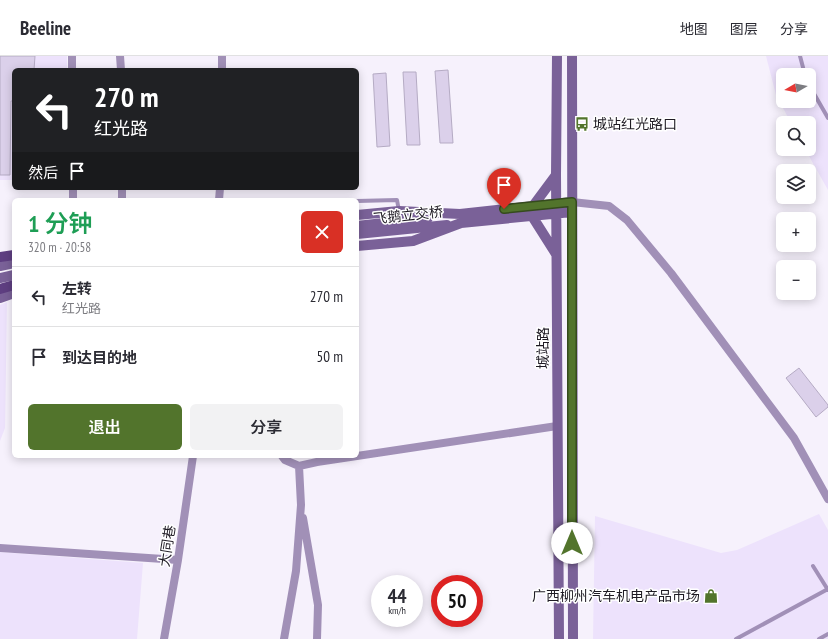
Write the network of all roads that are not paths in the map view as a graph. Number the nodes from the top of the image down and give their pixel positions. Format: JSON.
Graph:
{"nodes":[{"id":1,"x":72,"y":56,"type":"edge"},
{"id":2,"x":120,"y":56,"type":"edge"},
{"id":3,"x":222,"y":56,"type":"edge"},
{"id":4,"x":557,"y":56,"type":"edge"},
{"id":5,"x":572,"y":56,"type":"edge"},
{"id":6,"x":800,"y":56,"type":"edge"},
{"id":7,"x":72,"y":68,"type":"edge"},
{"id":8,"x":121,"y":68,"type":"edge"},
{"id":9,"x":222,"y":68,"type":"edge"},
{"id":10,"x":803,"y":68,"type":"edge"},
{"id":11,"x":816,"y":97,"type":"edge"},
{"id":12,"x":828,"y":118,"type":"edge"},
{"id":13,"x":556,"y":175,"type":"junction"},
{"id":14,"x":359,"y":201,"type":"edge"},
{"id":15,"x":572,"y":202,"type":"junction"},
{"id":16,"x":556,"y":209,"type":"junction"},
{"id":17,"x":532,"y":211,"type":"junction"},
{"id":18,"x":399,"y":212,"type":"junction"},
{"id":19,"x":572,"y":212,"type":"junction"},
{"id":20,"x":359,"y":216,"type":"edge"},
{"id":21,"x":461,"y":219,"type":"junction"},
{"id":22,"x":359,"y":226,"type":"edge"},
{"id":23,"x":359,"y":234,"type":"edge"},
{"id":24,"x":359,"y":246,"type":"edge"},
{"id":25,"x":12,"y":254,"type":"edge"},
{"id":26,"x":556,"y":254,"type":"junction"},
{"id":27,"x":0,"y":256,"type":"edge"},
{"id":28,"x":12,"y":263,"type":"edge"},
{"id":29,"x":0,"y":266,"type":"edge"},
{"id":30,"x":12,"y":275,"type":"edge"},
{"id":31,"x":0,"y":278,"type":"edge"},
{"id":32,"x":8,"y":288,"type":"edge"},
{"id":33,"x":0,"y":298,"type":"edge"},
{"id":34,"x":558,"y":426,"type":"junction"},
{"id":35,"x":359,"y":456,"type":"edge"},
{"id":36,"x":193,"y":458,"type":"edge"},
{"id":37,"x":284,"y":458,"type":"edge"},
{"id":38,"x":344,"y":458,"type":"edge"},
{"id":39,"x":299,"y":466,"type":"junction"},
{"id":40,"x":828,"y":499,"type":"edge"},
{"id":41,"x":301,"y":505,"type":"junction"},
{"id":42,"x":0,"y":548,"type":"edge"},
{"id":43,"x":178,"y":560,"type":"junction"},
{"id":44,"x":813,"y":566,"type":"dead end"},
{"id":45,"x":828,"y":590,"type":"edge"},
{"id":46,"x":828,"y":634,"type":"edge"},
{"id":47,"x":164,"y":639,"type":"edge"},
{"id":48,"x":284,"y":639,"type":"edge"},
{"id":49,"x":317,"y":639,"type":"edge"},
{"id":50,"x":559,"y":639,"type":"edge"},
{"id":51,"x":575,"y":639,"type":"edge"},
{"id":52,"x":736,"y":639,"type":"edge"},
{"id":53,"x":819,"y":639,"type":"edge"}],
"edges":[{"from":1,"to":7,"type":"street"},
{"from":2,"to":8,"type":"street"},
{"from":3,"to":9,"type":"street"},
{"from":4,"to":13,"type":"main road","name":"城站路"},
{"from":5,"to":15,"type":"main road","name":"城站路"},
{"from":6,"to":10,"type":"lane"},
{"from":11,"to":12,"type":"lane"},
{"from":13,"to":16,"type":"main road","name":"城站路"},
{"from":13,"to":17,"type":"main road"},
{"from":14,"to":18,"type":"lane"},
{"from":15,"to":16,"type":"main road"},
{"from":15,"to":19,"type":"main road","name":"城站路"},
{"from":15,"to":40,"type":"street"},
{"from":16,"to":17,"type":"main road"},
{"from":16,"to":19,"type":"main road"},
{"from":16,"to":26,"type":"main road","name":"城站路"},
{"from":17,"to":21,"type":"main road"},
{"from":17,"to":26,"type":"main road"},
{"from":18,"to":20,"type":"main road"},
{"from":18,"to":21,"type":"main road"},
{"from":19,"to":51,"type":"main road","name":"城站路"},
{"from":21,"to":22,"type":"main road","name":"飞鹅立交桥"},
{"from":21,"to":23,"type":"main road","name":"飞鹅立交桥"},
{"from":21,"to":24,"type":"main road"},
{"from":25,"to":27,"type":"main road"},
{"from":26,"to":34,"type":"main road","name":"城站路"},
{"from":28,"to":29,"type":"main road"},
{"from":30,"to":31,"type":"main road"},
{"from":32,"to":33,"type":"main road"},
{"from":34,"to":35,"type":"street"},
{"from":34,"to":50,"type":"main road","name":"城站路"},
{"from":36,"to":43,"type":"street","name":"大同巷"},
{"from":37,"to":39,"type":"street"},
{"from":38,"to":39,"type":"street"},
{"from":39,"to":41,"type":"street"},
{"from":41,"to":48,"type":"street"},
{"from":41,"to":49,"type":"street"},
{"from":42,"to":43,"type":"street"},
{"from":43,"to":47,"type":"street","name":"大同巷"},
{"from":44,"to":45,"type":"lane"},
{"from":45,"to":52,"type":"lane"},
{"from":46,"to":53,"type":"lane"}]}
